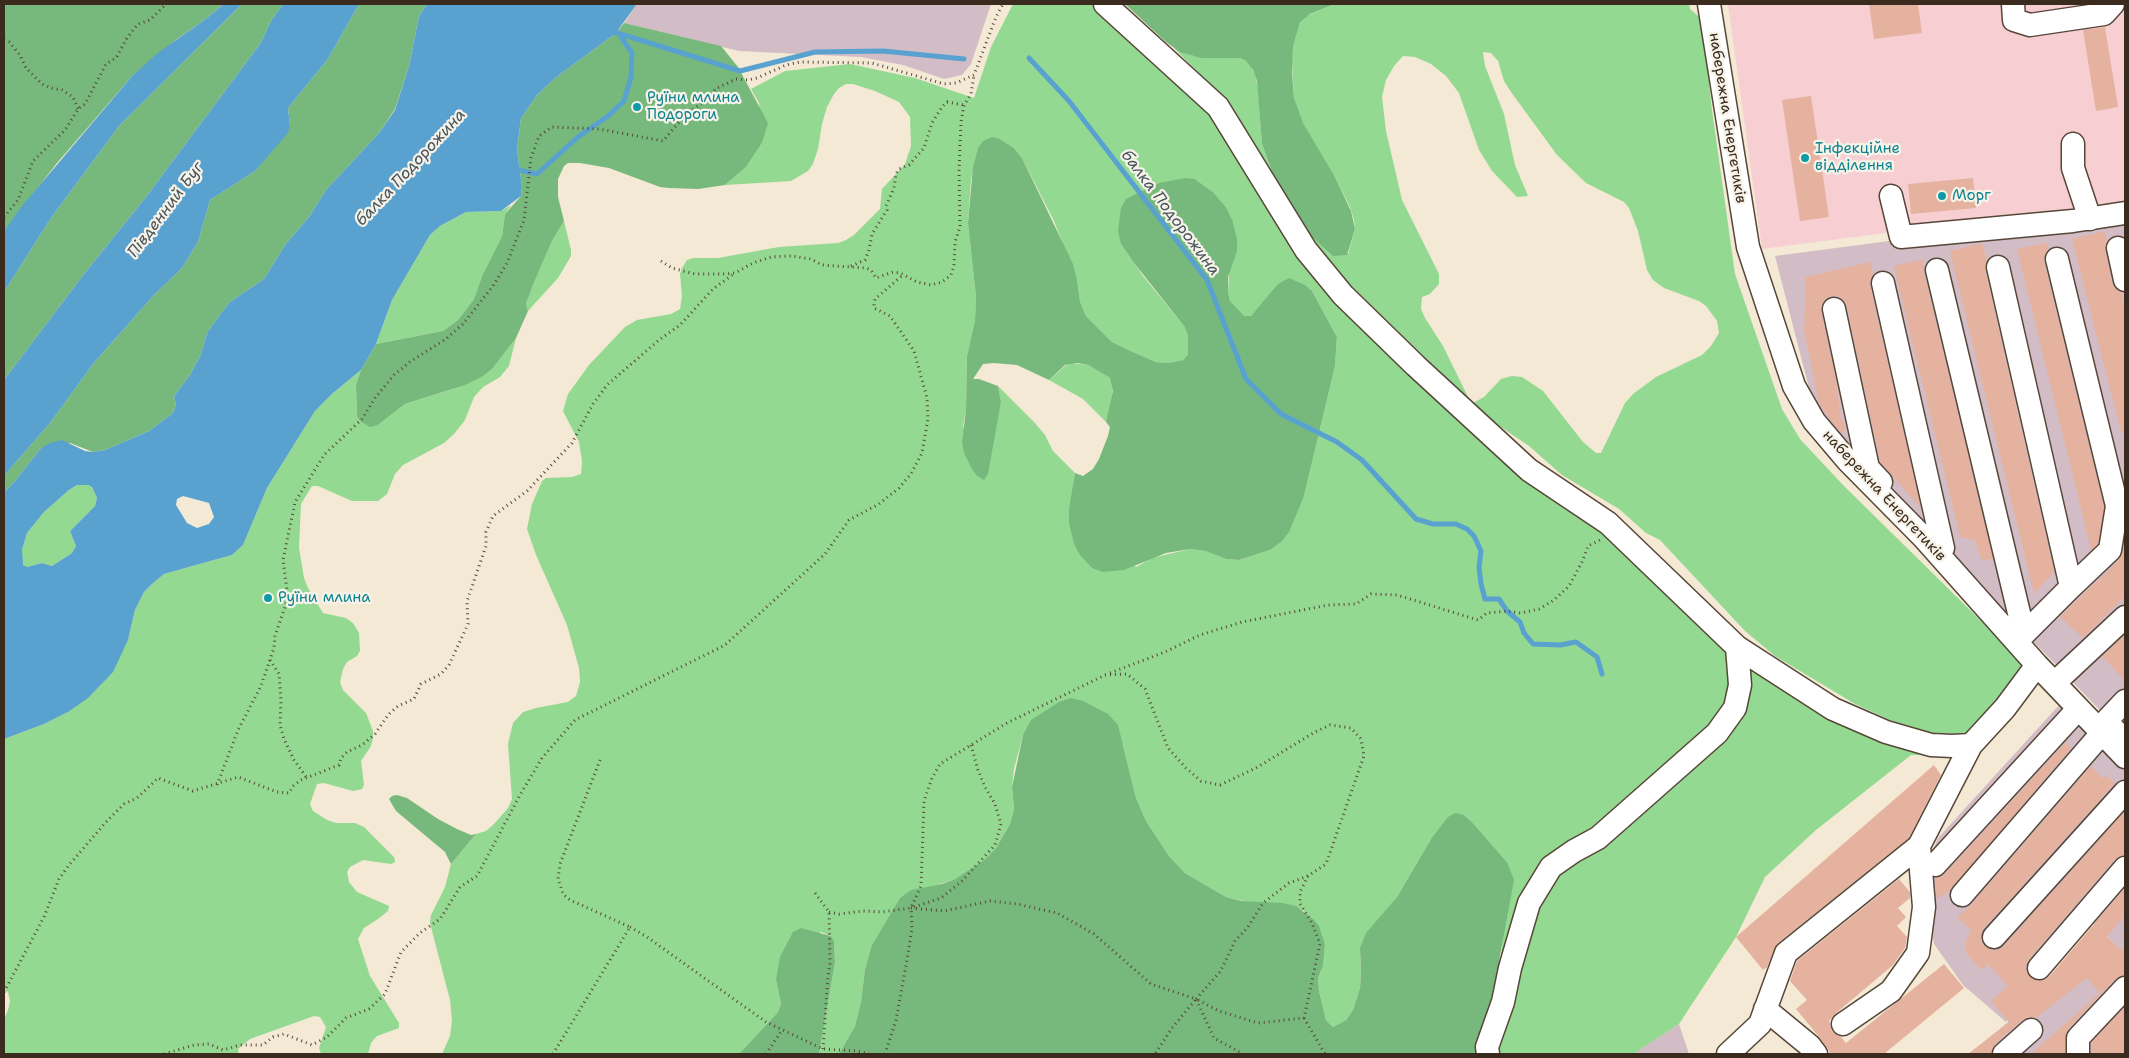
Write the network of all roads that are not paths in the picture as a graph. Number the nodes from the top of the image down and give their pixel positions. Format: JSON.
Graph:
{"nodes":[{"id":1,"x":1105,"y":4,"type":"edge"},
{"id":2,"x":1709,"y":4,"type":"edge"},
{"id":3,"x":2013,"y":4,"type":"edge"},
{"id":4,"x":2113,"y":4,"type":"edge"},
{"id":5,"x":2073,"y":144,"type":"dead end"},
{"id":6,"x":1891,"y":196,"type":"dead end"},
{"id":7,"x":2125,"y":212,"type":"edge"},
{"id":8,"x":2090,"y":219,"type":"junction"},
{"id":9,"x":2118,"y":248,"type":"dead end"},
{"id":10,"x":2058,"y":259,"type":"dead end"},
{"id":11,"x":1998,"y":267,"type":"dead end"},
{"id":12,"x":1937,"y":270,"type":"dead end"},
{"id":13,"x":2125,"y":280,"type":"edge"},
{"id":14,"x":1884,"y":283,"type":"dead end"},
{"id":15,"x":1834,"y":309,"type":"dead end"},
{"id":16,"x":1943,"y":548,"type":"junction"},
{"id":17,"x":2071,"y":587,"type":"junction"},
{"id":18,"x":2125,"y":617,"type":"edge"},
{"id":19,"x":2024,"y":634,"type":"junction"},
{"id":20,"x":1737,"y":647,"type":"junction"},
{"id":21,"x":2037,"y":665,"type":"junction"},
{"id":22,"x":2063,"y":675,"type":"junction"},
{"id":23,"x":2125,"y":701,"type":"edge"},
{"id":24,"x":2078,"y":708,"type":"junction"},
{"id":25,"x":2104,"y":727,"type":"junction"},
{"id":26,"x":2125,"y":741,"type":"edge"},
{"id":27,"x":1971,"y":745,"type":"junction"},
{"id":28,"x":2125,"y":757,"type":"edge"},
{"id":29,"x":2125,"y":792,"type":"edge"},
{"id":30,"x":1919,"y":846,"type":"junction"},
{"id":31,"x":1935,"y":865,"type":"dead end"},
{"id":32,"x":2125,"y":868,"type":"edge"},
{"id":33,"x":1962,"y":895,"type":"dead end"},
{"id":34,"x":1994,"y":938,"type":"dead end"},
{"id":35,"x":2039,"y":968,"type":"dead end"},
{"id":36,"x":2125,"y":988,"type":"edge"},
{"id":37,"x":1765,"y":1009,"type":"junction"},
{"id":38,"x":1843,"y":1024,"type":"dead end"},
{"id":39,"x":2031,"y":1030,"type":"dead end"},
{"id":40,"x":1735,"y":1052,"type":"edge"},
{"id":41,"x":1488,"y":1054,"type":"edge"},
{"id":42,"x":1816,"y":1054,"type":"edge"},
{"id":43,"x":2004,"y":1054,"type":"edge"},
{"id":44,"x":2078,"y":1054,"type":"edge"}],
"edges":[{"from":1,"to":20,"type":"street"},
{"from":2,"to":21,"type":"street","name":"набережна Енергетиків"},
{"from":3,"to":4,"type":"street"},
{"from":5,"to":8,"type":"street"},
{"from":6,"to":8,"type":"street"},
{"from":7,"to":8,"type":"street"},
{"from":9,"to":13,"type":"street"},
{"from":10,"to":17,"type":"street"},
{"from":11,"to":17,"type":"street"},
{"from":12,"to":19,"type":"street"},
{"from":14,"to":16,"type":"street"},
{"from":15,"to":16,"type":"street"},
{"from":16,"to":19,"type":"street"},
{"from":17,"to":19,"type":"street"},
{"from":18,"to":22,"type":"street"},
{"from":19,"to":22,"type":"street"},
{"from":20,"to":27,"type":"street"},
{"from":20,"to":41,"type":"street"},
{"from":21,"to":24,"type":"street","name":"набережна Енергетиків"},
{"from":21,"to":27,"type":"street"},
{"from":22,"to":25,"type":"street"},
{"from":23,"to":25,"type":"street"},
{"from":24,"to":25,"type":"street","name":"набережна Енергетиків"},
{"from":24,"to":31,"type":"street"},
{"from":25,"to":26,"type":"street"},
{"from":25,"to":28,"type":"street","name":"набережна Енергетиків"},
{"from":25,"to":33,"type":"street"},
{"from":27,"to":30,"type":"street"},
{"from":29,"to":34,"type":"street"},
{"from":30,"to":37,"type":"street"},
{"from":30,"to":38,"type":"street"},
{"from":32,"to":35,"type":"street"},
{"from":36,"to":44,"type":"street"},
{"from":37,"to":40,"type":"street"},
{"from":37,"to":42,"type":"street"},
{"from":39,"to":43,"type":"street"}]}
